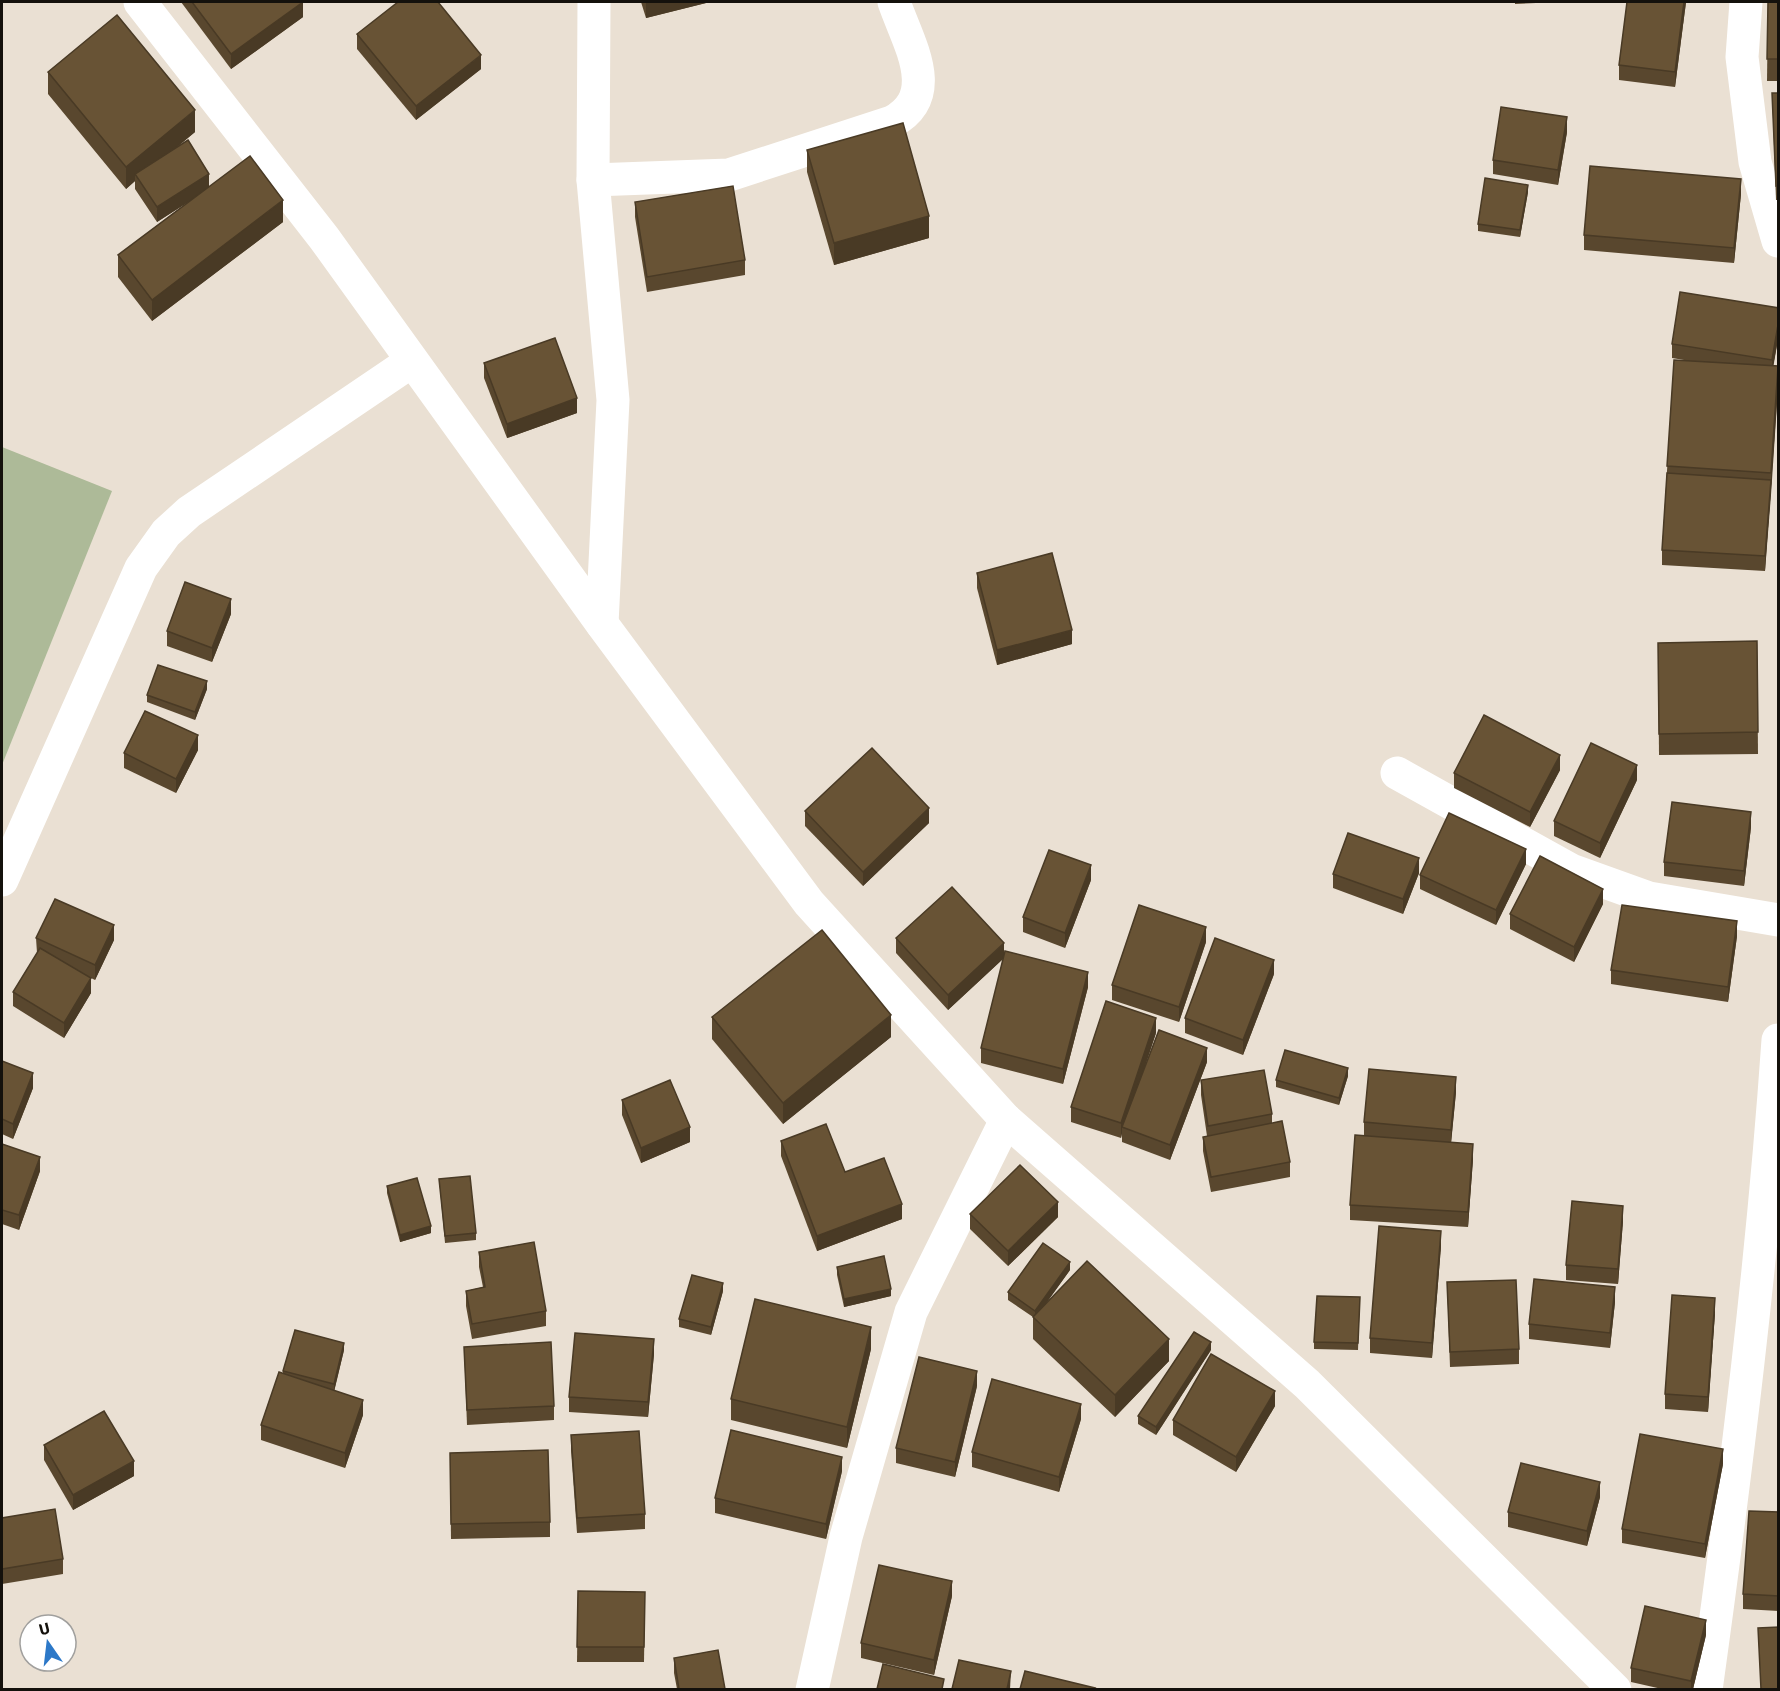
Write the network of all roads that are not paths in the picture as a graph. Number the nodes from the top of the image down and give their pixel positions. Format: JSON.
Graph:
{"nodes":[{"id":1,"x":140,"y":2,"type":"edge"},
{"id":2,"x":594,"y":2,"type":"edge"},
{"id":3,"x":894,"y":2,"type":"edge"},
{"id":4,"x":1746,"y":2,"type":"edge"},
{"id":5,"x":593,"y":180,"type":"junction"},
{"id":6,"x":1779,"y":241,"type":"edge"},
{"id":7,"x":412,"y":361,"type":"junction"},
{"id":8,"x":602,"y":624,"type":"junction"},
{"id":9,"x":1397,"y":773,"type":"dead end"},
{"id":10,"x":2,"y":880,"type":"edge"},
{"id":11,"x":1779,"y":920,"type":"edge"},
{"id":12,"x":1779,"y":1040,"type":"edge"},
{"id":13,"x":1005,"y":1120,"type":"junction"},
{"id":14,"x":812,"y":1689,"type":"edge"},
{"id":15,"x":1615,"y":1689,"type":"edge"},
{"id":16,"x":1706,"y":1689,"type":"edge"}],
"edges":[{"from":1,"to":7,"type":"street"},
{"from":2,"to":5,"type":"street"},
{"from":3,"to":5,"type":"street"},
{"from":4,"to":6,"type":"street"},
{"from":5,"to":8,"type":"street"},
{"from":7,"to":8,"type":"street"},
{"from":7,"to":10,"type":"street"},
{"from":8,"to":13,"type":"street"},
{"from":9,"to":11,"type":"street"},
{"from":12,"to":16,"type":"street"},
{"from":13,"to":14,"type":"street"},
{"from":13,"to":15,"type":"street"}]}
